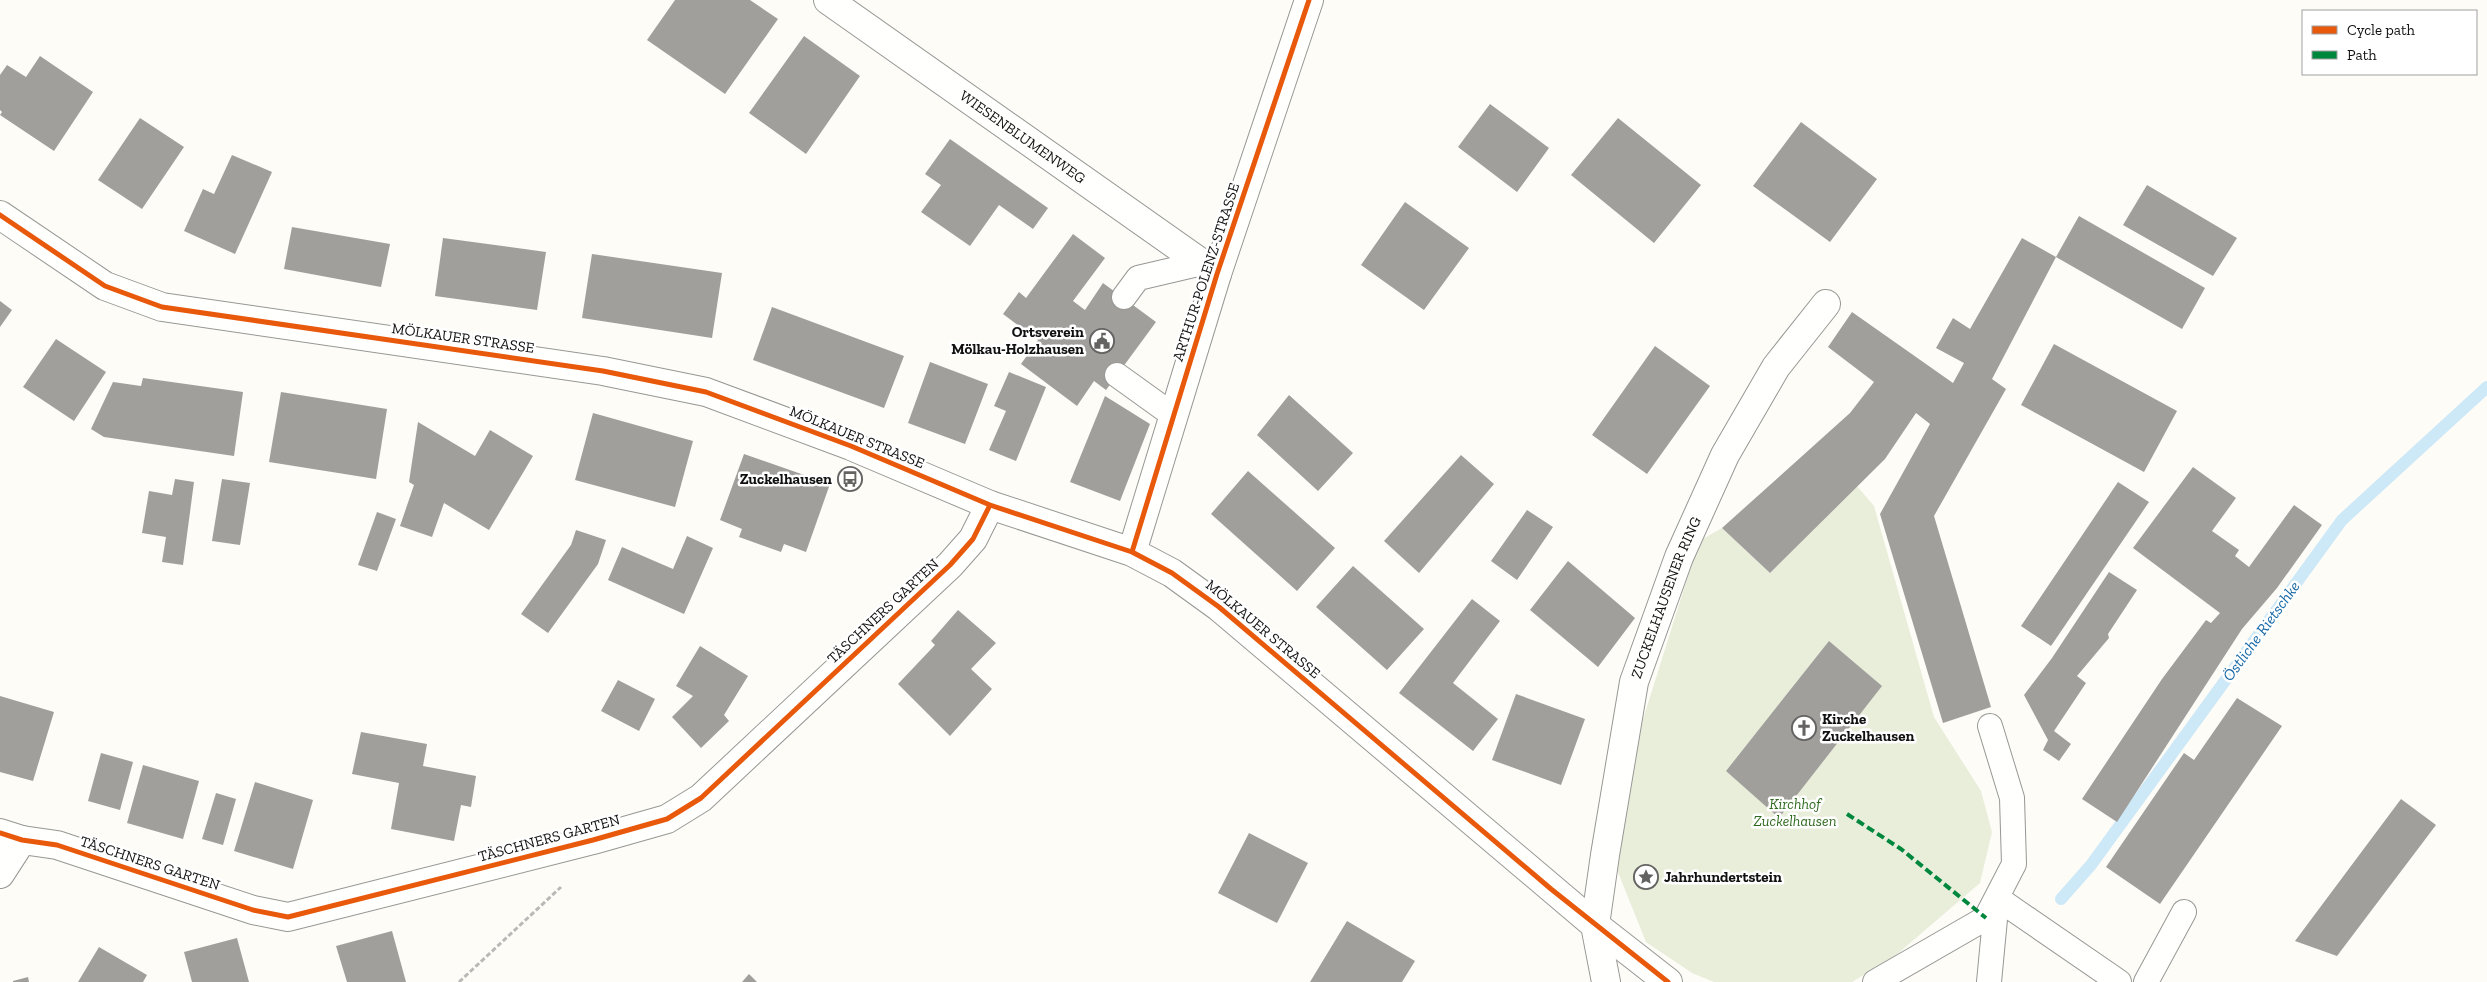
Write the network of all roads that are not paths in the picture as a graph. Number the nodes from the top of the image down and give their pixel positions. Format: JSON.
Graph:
{"nodes":[{"id":1,"x":828,"y":0,"type":"edge"},
{"id":2,"x":1309,"y":0,"type":"edge"},
{"id":3,"x":0,"y":215,"type":"edge"},
{"id":4,"x":1209,"y":268,"type":"junction"},
{"id":5,"x":1124,"y":297,"type":"dead end"},
{"id":6,"x":1826,"y":304,"type":"dead end"},
{"id":7,"x":1117,"y":376,"type":"dead end"},
{"id":8,"x":1174,"y":416,"type":"junction"},
{"id":9,"x":990,"y":505,"type":"junction"},
{"id":10,"x":1132,"y":552,"type":"junction"},
{"id":11,"x":1990,"y":726,"type":"dead end"},
{"id":12,"x":11,"y":836,"type":"edge"},
{"id":13,"x":0,"y":874,"type":"edge"},
{"id":14,"x":1996,"y":898,"type":"junction"},
{"id":15,"x":2184,"y":912,"type":"dead end"},
{"id":16,"x":1595,"y":925,"type":"junction"},
{"id":17,"x":1606,"y":982,"type":"edge"},
{"id":18,"x":1668,"y":982,"type":"edge"},
{"id":19,"x":1875,"y":982,"type":"edge"},
{"id":20,"x":1988,"y":982,"type":"edge"},
{"id":21,"x":2119,"y":982,"type":"edge"},
{"id":22,"x":2146,"y":982,"type":"edge"}],
"edges":[{"from":1,"to":4,"type":"street","name":"WIESENBLUMENWEG"},
{"from":2,"to":4,"type":"street","name":"ARTHUR-POLENZ-STRASSE"},
{"from":3,"to":9,"type":"street","name":"MÖLKAUER STRASSE"},
{"from":4,"to":5,"type":"lane"},
{"from":4,"to":8,"type":"street","name":"ARTHUR-POLENZ-STRASSE"},
{"from":6,"to":16,"type":"street","name":"ZUCKELHAUSENER RING"},
{"from":7,"to":8,"type":"lane"},
{"from":8,"to":10,"type":"street","name":"ARTHUR-POLENZ-STRASSE"},
{"from":9,"to":10,"type":"street","name":"MÖLKAUER STRASSE"},
{"from":9,"to":12,"type":"street","name":"TÄSCHNERS GARTEN"},
{"from":10,"to":16,"type":"street","name":"MÖLKAUER STRASSE"},
{"from":11,"to":14,"type":"lane"},
{"from":12,"to":13,"type":"street","name":"TÄSCHNERS GARTEN"},
{"from":14,"to":19,"type":"lane"},
{"from":14,"to":20,"type":"lane"},
{"from":14,"to":21,"type":"lane"},
{"from":15,"to":22,"type":"lane"},
{"from":16,"to":17,"type":"street","name":"ZUCKELHAUSENER RING"},
{"from":16,"to":18,"type":"street"}]}
